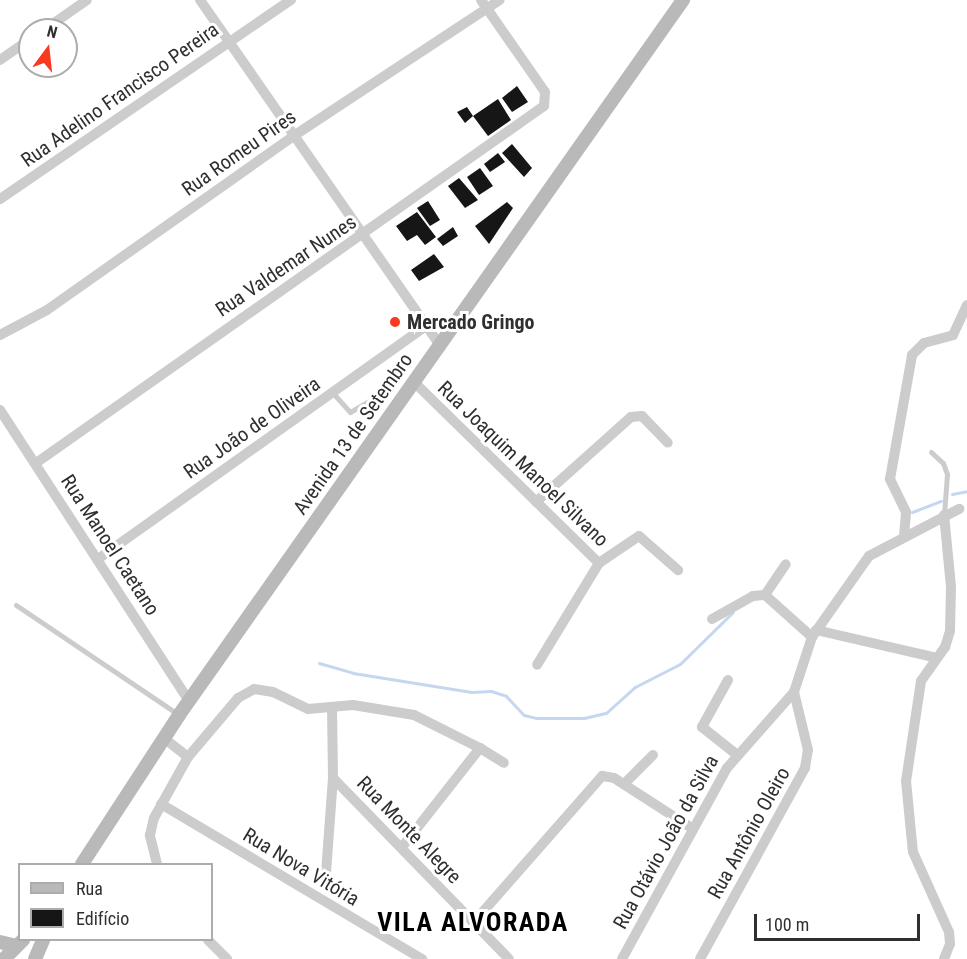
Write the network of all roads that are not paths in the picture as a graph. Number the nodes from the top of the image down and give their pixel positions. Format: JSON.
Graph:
{"nodes":[{"id":1,"x":87,"y":0,"type":"edge"},
{"id":2,"x":200,"y":0,"type":"edge"},
{"id":3,"x":291,"y":0,"type":"edge"},
{"id":4,"x":500,"y":0,"type":"edge"},
{"id":5,"x":683,"y":0,"type":"edge"},
{"id":6,"x":484,"y":5,"type":"edge"},
{"id":7,"x":61,"y":18,"type":"edge"},
{"id":8,"x":229,"y":41,"type":"junction"},
{"id":9,"x":18,"y":47,"type":"edge"},
{"id":10,"x":0,"y":60,"type":"edge"},
{"id":11,"x":294,"y":135,"type":"junction"},
{"id":12,"x":0,"y":199,"type":"edge"},
{"id":13,"x":364,"y":235,"type":"junction"},
{"id":14,"x":967,"y":305,"type":"edge"},
{"id":15,"x":426,"y":326,"type":"junction"},
{"id":16,"x":0,"y":336,"type":"edge"},
{"id":17,"x":439,"y":344,"type":"junction"},
{"id":18,"x":414,"y":382,"type":"junction"},
{"id":19,"x":332,"y":392,"type":"junction"},
{"id":20,"x":374,"y":398,"type":"dead end"},
{"id":21,"x":0,"y":410,"type":"edge"},
{"id":22,"x":668,"y":442,"type":"dead end"},
{"id":23,"x":932,"y":452,"type":"dead end"},
{"id":24,"x":36,"y":463,"type":"junction"},
{"id":25,"x":536,"y":502,"type":"junction"},
{"id":26,"x":959,"y":509,"type":"dead end"},
{"id":27,"x":944,"y":515,"type":"junction"},
{"id":28,"x":904,"y":536,"type":"junction"},
{"id":29,"x":98,"y":559,"type":"junction"},
{"id":30,"x":599,"y":563,"type":"junction"},
{"id":31,"x":786,"y":564,"type":"dead end"},
{"id":32,"x":678,"y":570,"type":"dead end"},
{"id":33,"x":765,"y":594,"type":"junction"},
{"id":34,"x":16,"y":605,"type":"dead end"},
{"id":35,"x":712,"y":618,"type":"dead end"},
{"id":36,"x":814,"y":633,"type":"junction"},
{"id":37,"x":937,"y":658,"type":"junction"},
{"id":38,"x":537,"y":665,"type":"dead end"},
{"id":39,"x":728,"y":680,"type":"dead end"},
{"id":40,"x":794,"y":692,"type":"junction"},
{"id":41,"x":189,"y":701,"type":"junction"},
{"id":42,"x":332,"y":708,"type":"junction"},
{"id":43,"x":179,"y":715,"type":"junction"},
{"id":44,"x":164,"y":738,"type":"junction"},
{"id":45,"x":480,"y":748,"type":"junction"},
{"id":46,"x":736,"y":754,"type":"junction"},
{"id":47,"x":653,"y":755,"type":"dead end"},
{"id":48,"x":188,"y":757,"type":"junction"},
{"id":49,"x":504,"y":763,"type":"dead end"},
{"id":50,"x":333,"y":778,"type":"junction"},
{"id":51,"x":624,"y":784,"type":"junction"},
{"id":52,"x":161,"y":804,"type":"junction"},
{"id":53,"x":693,"y":829,"type":"junction"},
{"id":54,"x":403,"y":846,"type":"junction"},
{"id":55,"x":83,"y":863,"type":"edge"},
{"id":56,"x":157,"y":863,"type":"edge"},
{"id":57,"x":326,"y":873,"type":"dead end"},
{"id":58,"x":473,"y":923,"type":"junction"},
{"id":59,"x":42,"y":941,"type":"edge"},
{"id":60,"x":210,"y":941,"type":"edge"},
{"id":61,"x":0,"y":942,"type":"edge"},
{"id":62,"x":20,"y":943,"type":"edge"},
{"id":63,"x":4,"y":959,"type":"edge"},
{"id":64,"x":35,"y":959,"type":"edge"},
{"id":65,"x":227,"y":959,"type":"edge"},
{"id":66,"x":423,"y":959,"type":"edge"},
{"id":67,"x":509,"y":959,"type":"edge"},
{"id":68,"x":622,"y":959,"type":"edge"},
{"id":69,"x":700,"y":959,"type":"edge"},
{"id":70,"x":944,"y":959,"type":"edge"}],
"edges":[{"from":1,"to":7,"type":"street"},
{"from":2,"to":8,"type":"street"},
{"from":3,"to":8,"type":"street","name":"Rua Adelino Francisco Pereira"},
{"from":4,"to":6,"type":"street","name":"Rua Romeu Pires"},
{"from":5,"to":17,"type":"main road","name":"Avenida 13 de Setembro"},
{"from":6,"to":11,"type":"street","name":"Rua Romeu Pires"},
{"from":6,"to":13,"type":"street","name":"Rua Valdemar Nunes"},
{"from":8,"to":11,"type":"street"},
{"from":8,"to":12,"type":"street","name":"Rua Adelino Francisco Pereira"},
{"from":9,"to":10,"type":"street"},
{"from":11,"to":13,"type":"street"},
{"from":11,"to":16,"type":"street","name":"Rua Romeu Pires"},
{"from":13,"to":15,"type":"street"},
{"from":13,"to":24,"type":"street","name":"Rua Valdemar Nunes"},
{"from":14,"to":28,"type":"street"},
{"from":15,"to":17,"type":"street"},
{"from":15,"to":19,"type":"street","name":"Rua João de Oliveira"},
{"from":17,"to":18,"type":"main road","name":"Avenida 13 de Setembro"},
{"from":18,"to":25,"type":"street","name":"Rua Joaquim Manoel Silvano"},
{"from":18,"to":41,"type":"main road","name":"Avenida 13 de Setembro"},
{"from":19,"to":20,"type":"lane"},
{"from":19,"to":29,"type":"street","name":"Rua João de Oliveira"},
{"from":21,"to":24,"type":"street","name":"Rua Manoel Caetano"},
{"from":22,"to":25,"type":"street"},
{"from":23,"to":27,"type":"lane"},
{"from":24,"to":29,"type":"street","name":"Rua Manoel Caetano"},
{"from":25,"to":30,"type":"street","name":"Rua Joaquim Manoel Silvano"},
{"from":26,"to":27,"type":"street"},
{"from":27,"to":28,"type":"street"},
{"from":27,"to":37,"type":"street"},
{"from":28,"to":36,"type":"street"},
{"from":29,"to":41,"type":"street","name":"Rua Manoel Caetano"},
{"from":30,"to":32,"type":"street"},
{"from":30,"to":38,"type":"street","name":"Rua Joaquim Manoel Silvano"},
{"from":31,"to":33,"type":"street"},
{"from":33,"to":35,"type":"street"},
{"from":33,"to":36,"type":"street"},
{"from":34,"to":43,"type":"lane"},
{"from":36,"to":37,"type":"street"},
{"from":36,"to":40,"type":"street"},
{"from":37,"to":70,"type":"street"},
{"from":39,"to":46,"type":"street"},
{"from":40,"to":46,"type":"street","name":"Rua Otávio João da Silva"},
{"from":40,"to":69,"type":"street","name":"Rua Antônio Oleiro"},
{"from":41,"to":43,"type":"main road","name":"Avenida 13 de Setembro"},
{"from":42,"to":45,"type":"street"},
{"from":42,"to":48,"type":"street"},
{"from":42,"to":50,"type":"street"},
{"from":43,"to":44,"type":"main road","name":"Avenida 13 de Setembro"},
{"from":44,"to":48,"type":"street"},
{"from":44,"to":55,"type":"main road","name":"Avenida 13 de Setembro"},
{"from":45,"to":49,"type":"street"},
{"from":45,"to":54,"type":"street"},
{"from":46,"to":53,"type":"street","name":"Rua Otávio João da Silva"},
{"from":47,"to":51,"type":"street"},
{"from":48,"to":52,"type":"street"},
{"from":50,"to":54,"type":"street","name":"Rua Monte Alegre"},
{"from":50,"to":57,"type":"street"},
{"from":51,"to":53,"type":"street"},
{"from":51,"to":58,"type":"street"},
{"from":52,"to":56,"type":"street"},
{"from":52,"to":66,"type":"street","name":"Rua Nova Vitória"},
{"from":53,"to":68,"type":"street","name":"Rua Otávio João da Silva"},
{"from":54,"to":58,"type":"street","name":"Rua Monte Alegre"},
{"from":58,"to":67,"type":"street","name":"Rua Monte Alegre"},
{"from":59,"to":64,"type":"main road"},
{"from":60,"to":65,"type":"street"},
{"from":61,"to":62,"type":"main road"},
{"from":62,"to":63,"type":"main road"}]}
